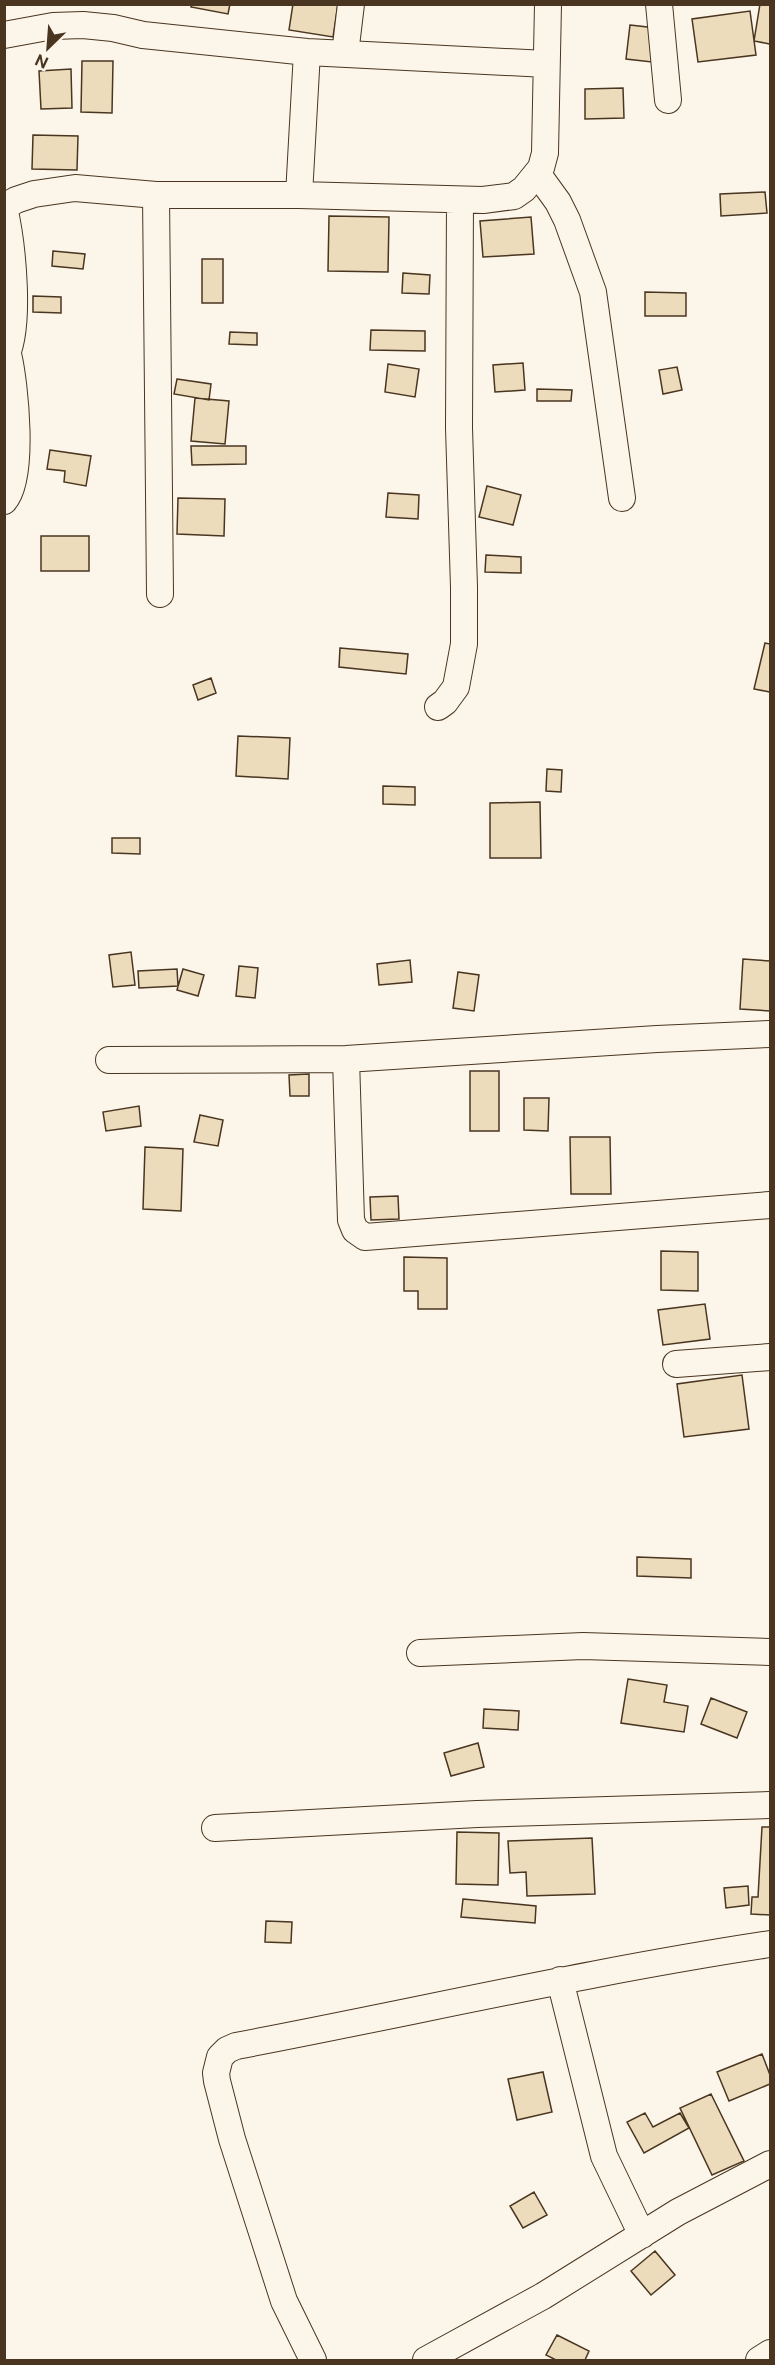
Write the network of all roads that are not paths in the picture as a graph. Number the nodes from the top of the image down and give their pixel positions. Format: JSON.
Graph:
{"nodes":[{"id":1,"x":351,"y":4,"type":"edge"},
{"id":2,"x":548,"y":4,"type":"edge"},
{"id":3,"x":659,"y":4,"type":"edge"},
{"id":4,"x":4,"y":35,"type":"edge"},
{"id":5,"x":307,"y":52,"type":"junction"},
{"id":6,"x":345,"y":54,"type":"junction"},
{"id":7,"x":546,"y":64,"type":"junction"},
{"id":8,"x":668,"y":100,"type":"dead end"},
{"id":9,"x":537,"y":173,"type":"junction"},
{"id":10,"x":156,"y":195,"type":"junction"},
{"id":11,"x":299,"y":195,"type":"junction"},
{"id":12,"x":460,"y":200,"type":"junction"},
{"id":13,"x":6,"y":357,"type":"edge"},
{"id":14,"x":622,"y":498,"type":"dead end"},
{"id":15,"x":4,"y":501,"type":"edge"},
{"id":16,"x":160,"y":594,"type":"dead end"},
{"id":17,"x":438,"y":707,"type":"dead end"},
{"id":18,"x":771,"y":1034,"type":"edge"},
{"id":19,"x":346,"y":1059,"type":"junction"},
{"id":20,"x":109,"y":1060,"type":"dead end"},
{"id":21,"x":771,"y":1205,"type":"edge"},
{"id":22,"x":771,"y":1357,"type":"edge"},
{"id":23,"x":676,"y":1364,"type":"dead end"},
{"id":24,"x":771,"y":1652,"type":"edge"},
{"id":25,"x":420,"y":1653,"type":"dead end"},
{"id":26,"x":771,"y":1804,"type":"edge"},
{"id":27,"x":214,"y":1828,"type":"dead end"},
{"id":28,"x":771,"y":1944,"type":"edge"},
{"id":29,"x":560,"y":1980,"type":"junction"},
{"id":30,"x":771,"y":2164,"type":"edge"},
{"id":31,"x":642,"y":2235,"type":"junction"},
{"id":32,"x":771,"y":2353,"type":"edge"},
{"id":33,"x":313,"y":2361,"type":"edge"},
{"id":34,"x":426,"y":2361,"type":"edge"},
{"id":35,"x":759,"y":2361,"type":"edge"}],
"edges":[{"from":1,"to":6,"type":"street"},
{"from":2,"to":7,"type":"street"},
{"from":3,"to":8,"type":"street"},
{"from":4,"to":5,"type":"street"},
{"from":5,"to":6,"type":"street"},
{"from":5,"to":11,"type":"street"},
{"from":6,"to":7,"type":"street"},
{"from":7,"to":9,"type":"street"},
{"from":9,"to":12,"type":"street"},
{"from":9,"to":14,"type":"street"},
{"from":10,"to":11,"type":"street"},
{"from":10,"to":13,"type":"street"},
{"from":10,"to":16,"type":"street"},
{"from":11,"to":12,"type":"street"},
{"from":12,"to":17,"type":"street"},
{"from":13,"to":15,"type":"street"},
{"from":18,"to":19,"type":"street"},
{"from":19,"to":20,"type":"street"},
{"from":19,"to":21,"type":"street"},
{"from":22,"to":23,"type":"street"},
{"from":24,"to":25,"type":"street"},
{"from":26,"to":27,"type":"street"},
{"from":28,"to":29,"type":"street"},
{"from":29,"to":31,"type":"street"},
{"from":29,"to":33,"type":"street"},
{"from":30,"to":31,"type":"street"},
{"from":31,"to":34,"type":"street"},
{"from":32,"to":35,"type":"street"}]}
